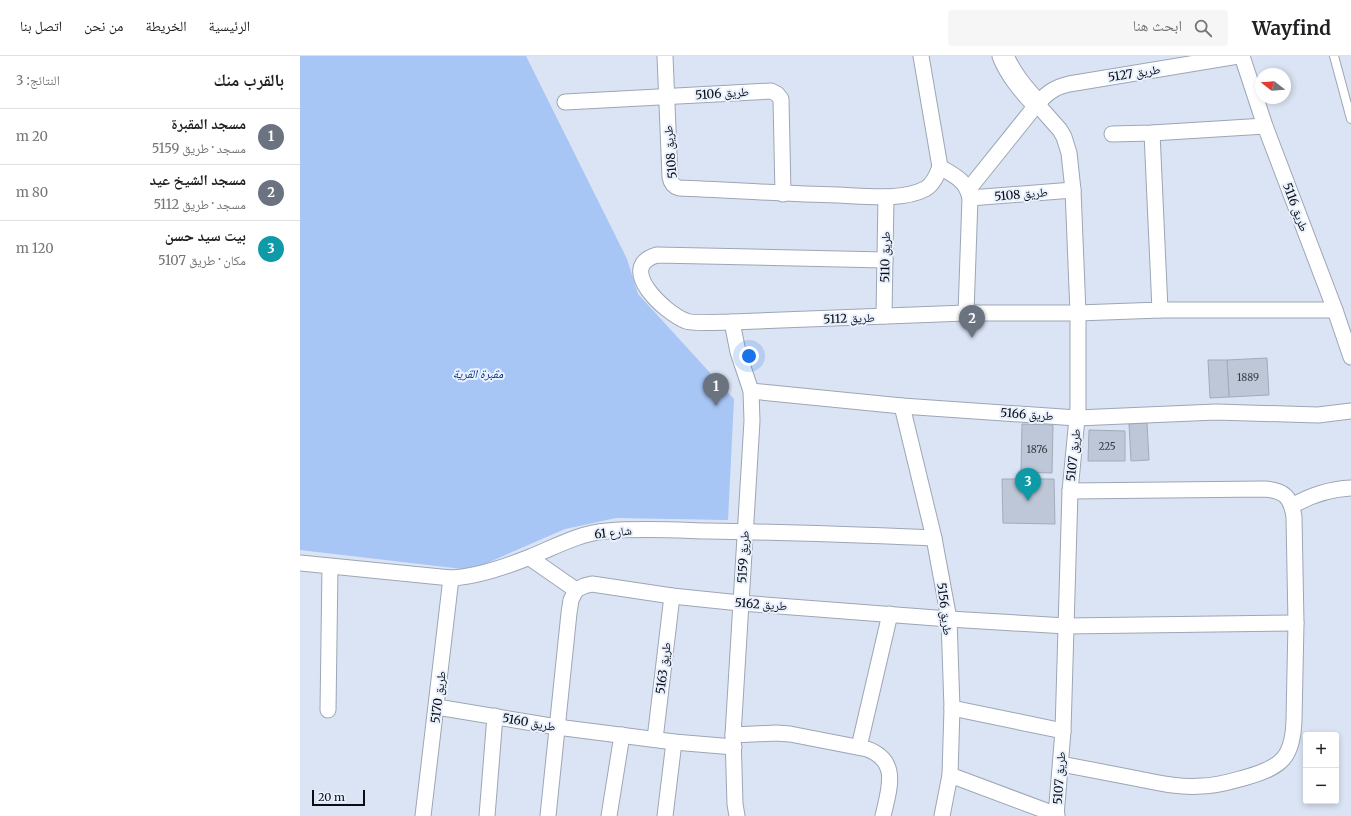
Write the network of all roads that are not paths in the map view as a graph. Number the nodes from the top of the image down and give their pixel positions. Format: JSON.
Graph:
{"nodes":[{"id":1,"x":665,"y":56,"type":"edge"},
{"id":2,"x":921,"y":56,"type":"edge"},
{"id":3,"x":1003,"y":56,"type":"edge"},
{"id":4,"x":1238,"y":56,"type":"edge"},
{"id":5,"x":1242,"y":56,"type":"edge"},
{"id":6,"x":1334,"y":56,"type":"edge"},
{"id":7,"x":666,"y":96,"type":"junction"},
{"id":8,"x":566,"y":102,"type":"dead end"},
{"id":9,"x":1037,"y":104,"type":"junction"},
{"id":10,"x":1351,"y":119,"type":"edge"},
{"id":11,"x":1265,"y":126,"type":"junction"},
{"id":12,"x":1152,"y":133,"type":"junction"},
{"id":13,"x":1112,"y":134,"type":"dead end"},
{"id":14,"x":940,"y":167,"type":"junction"},
{"id":15,"x":1073,"y":190,"type":"junction"},
{"id":16,"x":783,"y":194,"type":"junction"},
{"id":17,"x":969,"y":194,"type":"junction"},
{"id":18,"x":886,"y":197,"type":"junction"},
{"id":19,"x":886,"y":260,"type":"junction"},
{"id":20,"x":1160,"y":310,"type":"junction"},
{"id":21,"x":1335,"y":310,"type":"junction"},
{"id":22,"x":966,"y":313,"type":"junction"},
{"id":23,"x":1078,"y":313,"type":"junction"},
{"id":24,"x":884,"y":316,"type":"junction"},
{"id":25,"x":732,"y":322,"type":"junction"},
{"id":26,"x":1351,"y":357,"type":"edge"},
{"id":27,"x":751,"y":391,"type":"junction"},
{"id":28,"x":902,"y":406,"type":"junction"},
{"id":29,"x":1351,"y":412,"type":"edge"},
{"id":30,"x":1077,"y":418,"type":"junction"},
{"id":31,"x":1351,"y":488,"type":"edge"},
{"id":32,"x":1070,"y":491,"type":"junction"},
{"id":33,"x":1292,"y":506,"type":"junction"},
{"id":34,"x":744,"y":532,"type":"junction"},
{"id":35,"x":934,"y":538,"type":"junction"},
{"id":36,"x":530,"y":558,"type":"junction"},
{"id":37,"x":300,"y":564,"type":"edge"},
{"id":38,"x":330,"y":567,"type":"junction"},
{"id":39,"x":451,"y":578,"type":"junction"},
{"id":40,"x":576,"y":590,"type":"junction"},
{"id":41,"x":672,"y":596,"type":"junction"},
{"id":42,"x":740,"y":603,"type":"junction"},
{"id":43,"x":890,"y":614,"type":"junction"},
{"id":44,"x":949,"y":619,"type":"junction"},
{"id":45,"x":1296,"y":623,"type":"junction"},
{"id":46,"x":1066,"y":626,"type":"junction"},
{"id":47,"x":436,"y":707,"type":"junction"},
{"id":48,"x":952,"y":708,"type":"junction"},
{"id":49,"x":328,"y":710,"type":"dead end"},
{"id":50,"x":495,"y":716,"type":"junction"},
{"id":51,"x":557,"y":727,"type":"junction"},
{"id":52,"x":1063,"y":731,"type":"junction"},
{"id":53,"x":622,"y":735,"type":"junction"},
{"id":54,"x":655,"y":739,"type":"junction"},
{"id":55,"x":734,"y":741,"type":"junction"},
{"id":56,"x":674,"y":742,"type":"junction"},
{"id":57,"x":859,"y":747,"type":"junction"},
{"id":58,"x":1061,"y":764,"type":"junction"},
{"id":59,"x":950,"y":775,"type":"junction"},
{"id":60,"x":424,"y":816,"type":"edge"},
{"id":61,"x":487,"y":816,"type":"edge"},
{"id":62,"x":548,"y":816,"type":"edge"},
{"id":63,"x":609,"y":816,"type":"edge"},
{"id":64,"x":665,"y":816,"type":"edge"},
{"id":65,"x":738,"y":816,"type":"edge"},
{"id":66,"x":883,"y":816,"type":"edge"},
{"id":67,"x":942,"y":816,"type":"edge"},
{"id":68,"x":1057,"y":816,"type":"edge"}],
"edges":[{"from":1,"to":7,"type":"street","name":"طريق 5108"},
{"from":2,"to":14,"type":"street"},
{"from":3,"to":9,"type":"street"},
{"from":4,"to":9,"type":"street","name":"طريق 5127"},
{"from":5,"to":11,"type":"street","name":"طريق 5116"},
{"from":6,"to":10,"type":"lane"},
{"from":7,"to":8,"type":"street","name":"طريق 5106"},
{"from":7,"to":16,"type":"street","name":"طريق 5108"},
{"from":7,"to":16,"type":"street","name":"طريق 5106"},
{"from":9,"to":15,"type":"street","name":"طريق 5107"},
{"from":9,"to":17,"type":"street","name":"طريق 5127"},
{"from":11,"to":12,"type":"street"},
{"from":11,"to":21,"type":"street","name":"طريق 5116"},
{"from":12,"to":13,"type":"street"},
{"from":12,"to":20,"type":"street"},
{"from":14,"to":17,"type":"street"},
{"from":14,"to":18,"type":"street"},
{"from":15,"to":17,"type":"street","name":"طريق 5108"},
{"from":15,"to":23,"type":"street","name":"طريق 5107"},
{"from":16,"to":18,"type":"street"},
{"from":17,"to":22,"type":"street"},
{"from":18,"to":19,"type":"street","name":"طريق 5110"},
{"from":19,"to":24,"type":"street","name":"طريق 5110"},
{"from":19,"to":25,"type":"street","name":"طريق 5112"},
{"from":20,"to":21,"type":"street","name":"طريق 5112"},
{"from":20,"to":23,"type":"street","name":"طريق 5112"},
{"from":21,"to":26,"type":"street","name":"طريق 5116"},
{"from":22,"to":23,"type":"street","name":"طريق 5112"},
{"from":22,"to":24,"type":"street","name":"طريق 5112"},
{"from":23,"to":30,"type":"street","name":"طريق 5107"},
{"from":24,"to":25,"type":"street","name":"طريق 5112"},
{"from":25,"to":27,"type":"street","name":"طريق 5159"},
{"from":27,"to":28,"type":"street","name":"طريق 5166"},
{"from":27,"to":34,"type":"street","name":"طريق 5159"},
{"from":28,"to":30,"type":"street","name":"طريق 5166"},
{"from":28,"to":35,"type":"street","name":"طريق 5156"},
{"from":29,"to":30,"type":"street","name":"طريق 5166"},
{"from":30,"to":32,"type":"street","name":"طريق 5107"},
{"from":31,"to":33,"type":"street"},
{"from":32,"to":33,"type":"street"},
{"from":32,"to":46,"type":"street","name":"طريق 5107"},
{"from":33,"to":45,"type":"street"},
{"from":34,"to":35,"type":"street","name":"شارع 61"},
{"from":34,"to":36,"type":"street","name":"شارع 61"},
{"from":34,"to":42,"type":"street","name":"طريق 5159"},
{"from":35,"to":44,"type":"street","name":"طريق 5156"},
{"from":36,"to":39,"type":"street","name":"شارع 61"},
{"from":36,"to":40,"type":"street"},
{"from":37,"to":38,"type":"street","name":"شارع 61"},
{"from":38,"to":39,"type":"street","name":"شارع 61"},
{"from":38,"to":49,"type":"street"},
{"from":39,"to":47,"type":"street","name":"طريق 5170"},
{"from":40,"to":41,"type":"street","name":"طريق 5162"},
{"from":40,"to":51,"type":"street"},
{"from":41,"to":42,"type":"street","name":"طريق 5162"},
{"from":41,"to":54,"type":"street","name":"طريق 5163"},
{"from":42,"to":43,"type":"street","name":"طريق 5162"},
{"from":42,"to":55,"type":"street","name":"طريق 5159"},
{"from":43,"to":44,"type":"street","name":"طريق 5162"},
{"from":43,"to":57,"type":"street"},
{"from":44,"to":46,"type":"street","name":"طريق 5162"},
{"from":44,"to":48,"type":"street","name":"طريق 5156"},
{"from":45,"to":46,"type":"street","name":"طريق 5162"},
{"from":45,"to":58,"type":"street"},
{"from":46,"to":52,"type":"street","name":"طريق 5107"},
{"from":47,"to":50,"type":"street","name":"طريق 5160"},
{"from":47,"to":60,"type":"street","name":"طريق 5170"},
{"from":48,"to":52,"type":"street"},
{"from":48,"to":59,"type":"street","name":"طريق 5156"},
{"from":50,"to":51,"type":"street","name":"طريق 5160"},
{"from":50,"to":61,"type":"street"},
{"from":51,"to":53,"type":"street","name":"طريق 5160"},
{"from":51,"to":62,"type":"street"},
{"from":52,"to":58,"type":"street","name":"طريق 5107"},
{"from":53,"to":54,"type":"street","name":"طريق 5160"},
{"from":53,"to":63,"type":"street"},
{"from":54,"to":56,"type":"street","name":"طريق 5160"},
{"from":55,"to":56,"type":"street"},
{"from":55,"to":57,"type":"street"},
{"from":55,"to":65,"type":"street","name":"طريق 5159"},
{"from":56,"to":64,"type":"street"},
{"from":57,"to":66,"type":"street"},
{"from":58,"to":68,"type":"street","name":"طريق 5107"},
{"from":59,"to":67,"type":"street","name":"طريق 5156"},
{"from":59,"to":68,"type":"street"}]}
